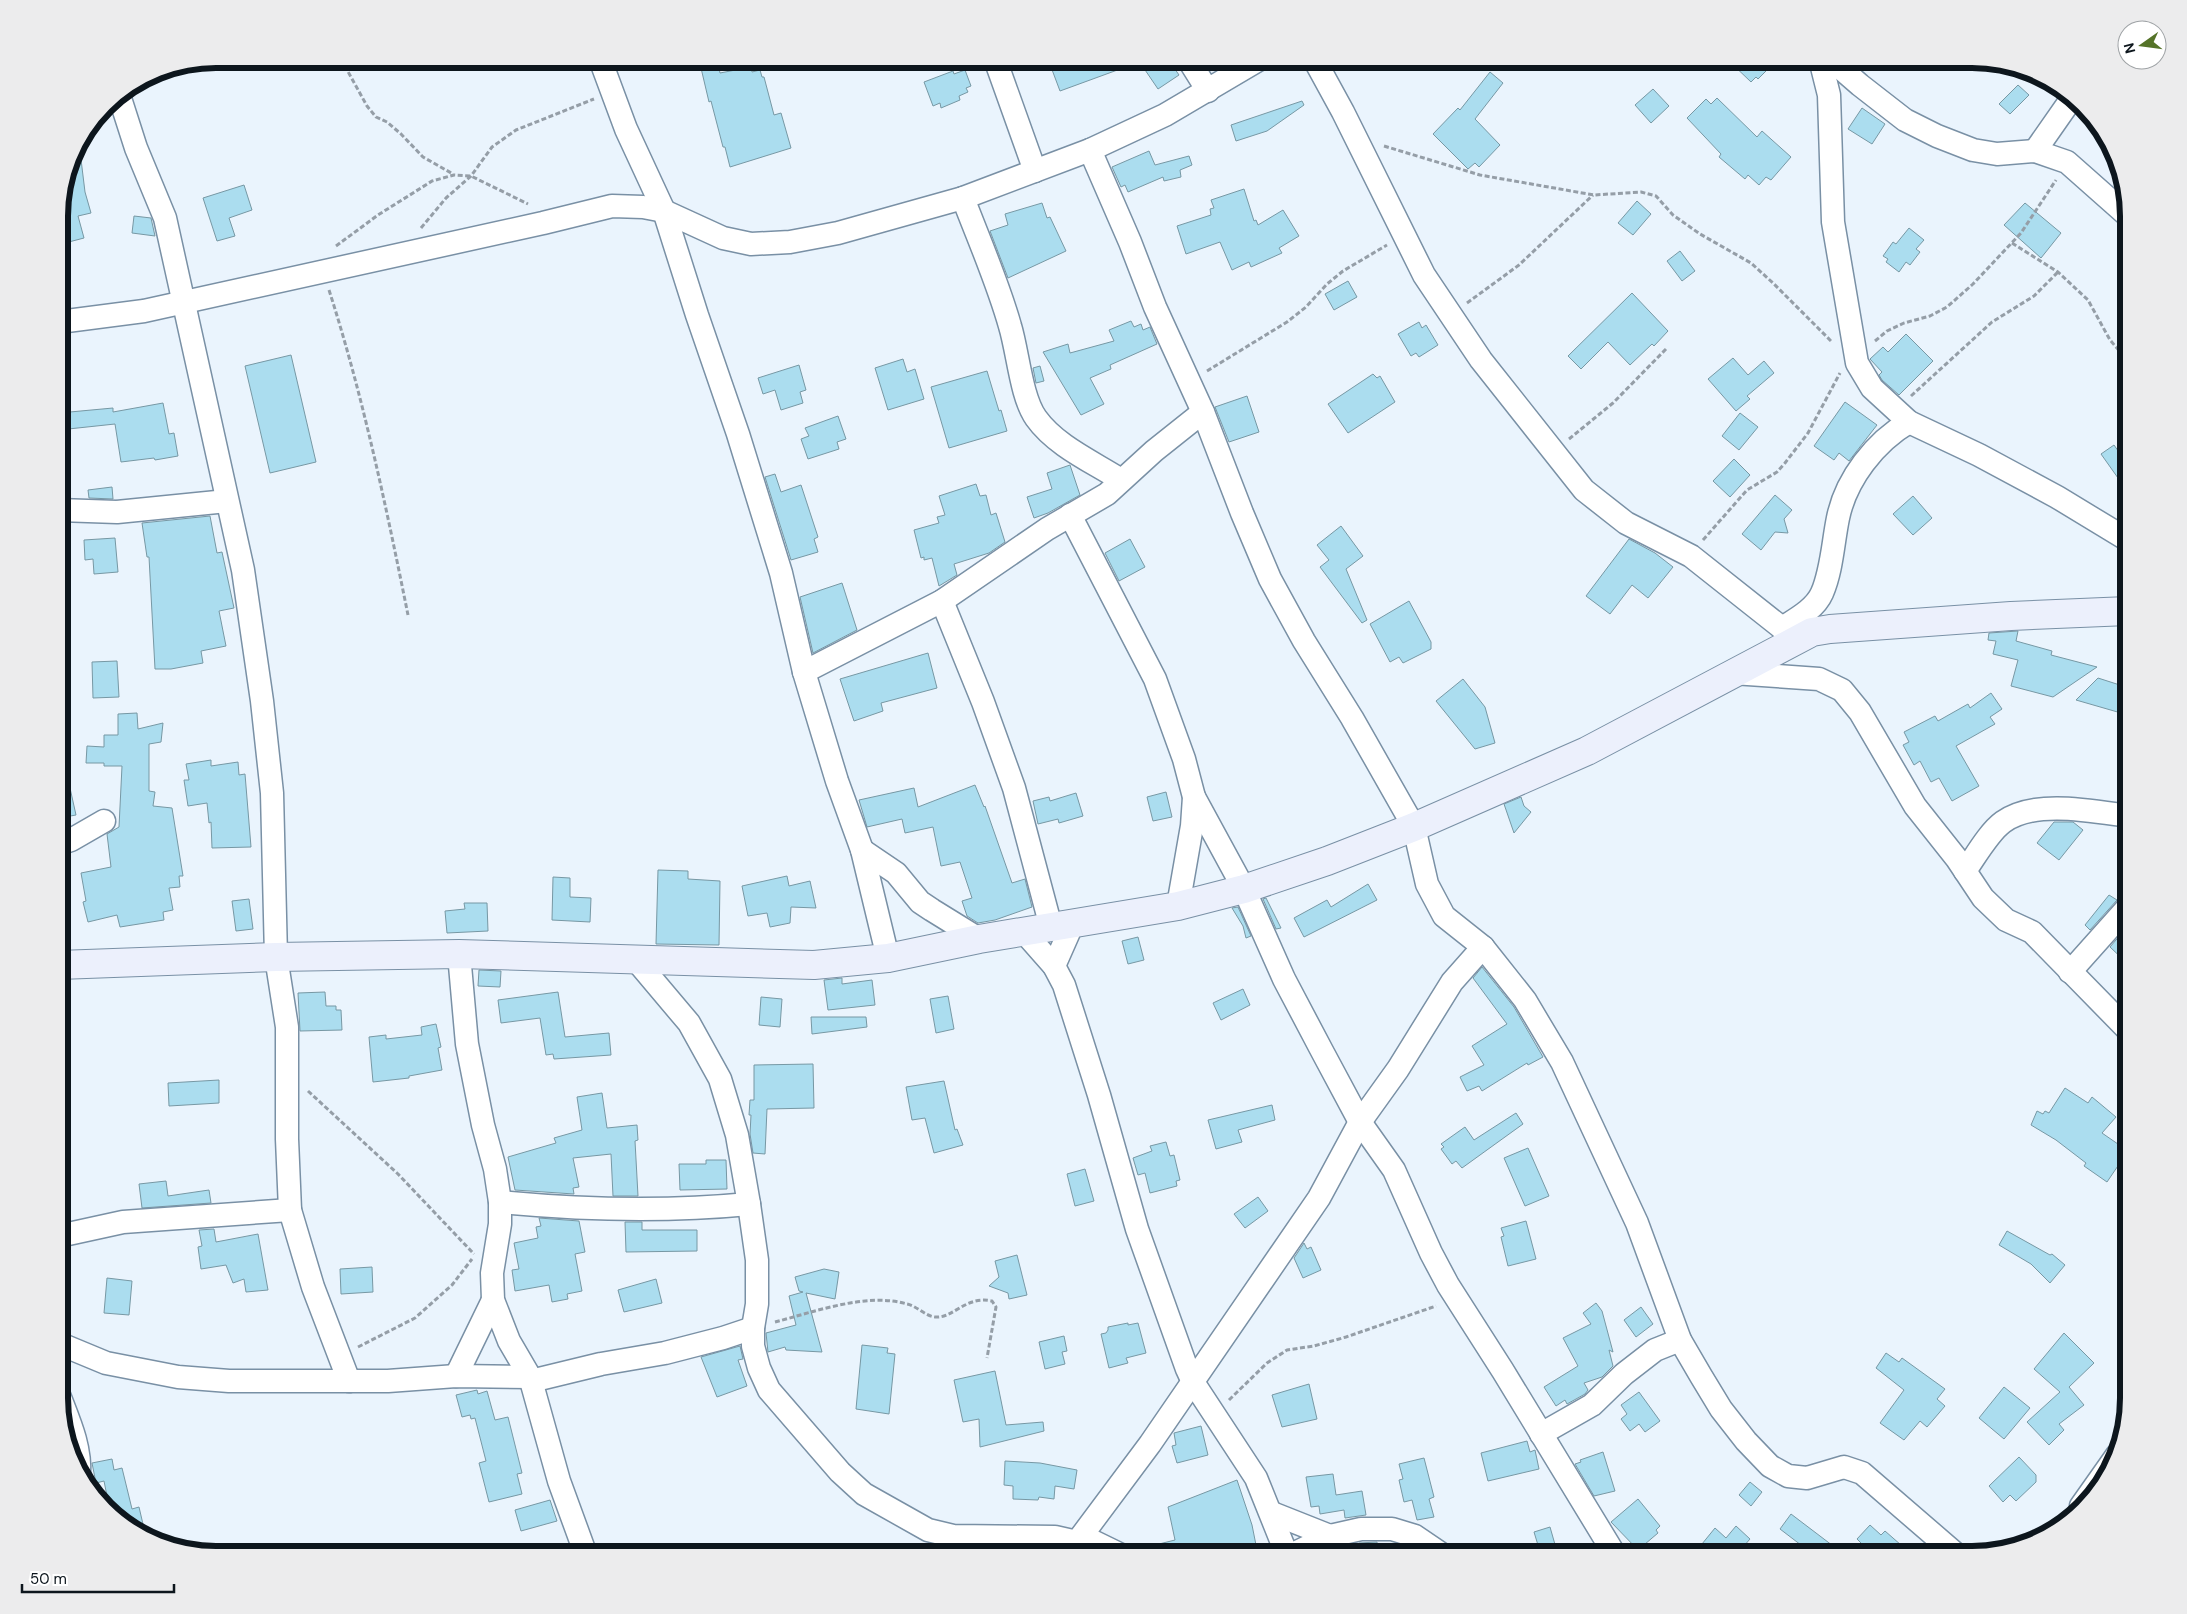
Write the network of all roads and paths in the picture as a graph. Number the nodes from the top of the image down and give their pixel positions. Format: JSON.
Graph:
{"nodes":[{"id":1,"x":1193,"y":67,"type":"edge"},
{"id":2,"x":1246,"y":67,"type":"edge"},
{"id":3,"x":1318,"y":67,"type":"edge"},
{"id":4,"x":1822,"y":67,"type":"edge"},
{"id":5,"x":1839,"y":67,"type":"edge"},
{"id":6,"x":345,"y":68,"type":"edge"},
{"id":7,"x":603,"y":68,"type":"edge"},
{"id":8,"x":998,"y":68,"type":"edge"},
{"id":9,"x":1208,"y":91,"type":"junction"},
{"id":10,"x":613,"y":92,"type":"junction"},
{"id":11,"x":121,"y":102,"type":"edge"},
{"id":12,"x":2068,"y":104,"type":"edge"},
{"id":13,"x":1355,"y":136,"type":"junction"},
{"id":14,"x":1090,"y":150,"type":"junction"},
{"id":15,"x":2035,"y":151,"type":"junction"},
{"id":16,"x":2067,"y":162,"type":"junction"},
{"id":17,"x":1035,"y":170,"type":"junction"},
{"id":18,"x":454,"y":175,"type":"junction"},
{"id":19,"x":471,"y":176,"type":"junction"},
{"id":20,"x":1594,"y":195,"type":"junction"},
{"id":21,"x":963,"y":198,"type":"junction"},
{"id":22,"x":2119,"y":208,"type":"edge"},
{"id":23,"x":664,"y":211,"type":"junction"},
{"id":24,"x":559,"y":219,"type":"junction"},
{"id":25,"x":1403,"y":236,"type":"junction"},
{"id":26,"x":2012,"y":244,"type":"junction"},
{"id":27,"x":333,"y":249,"type":"dead end"},
{"id":28,"x":399,"y":254,"type":"junction"},
{"id":29,"x":323,"y":270,"type":"junction"},
{"id":30,"x":2058,"y":272,"type":"junction"},
{"id":31,"x":184,"y":302,"type":"junction"},
{"id":32,"x":1451,"y":315,"type":"junction"},
{"id":33,"x":68,"y":321,"type":"edge"},
{"id":34,"x":1666,"y":349,"type":"dead end"},
{"id":35,"x":2120,"y":352,"type":"edge"},
{"id":36,"x":1853,"y":356,"type":"junction"},
{"id":37,"x":1189,"y":381,"type":"junction"},
{"id":38,"x":1203,"y":412,"type":"junction"},
{"id":39,"x":1903,"y":416,"type":"junction"},
{"id":40,"x":1554,"y":453,"type":"junction"},
{"id":41,"x":1121,"y":480,"type":"junction"},
{"id":42,"x":227,"y":501,"type":"junction"},
{"id":43,"x":68,"y":510,"type":"edge"},
{"id":44,"x":1070,"y":516,"type":"junction"},
{"id":45,"x":2120,"y":535,"type":"edge"},
{"id":46,"x":1691,"y":556,"type":"junction"},
{"id":47,"x":942,"y":601,"type":"junction"},
{"id":48,"x":2120,"y":611,"type":"edge"},
{"id":49,"x":408,"y":615,"type":"dead end"},
{"id":50,"x":1789,"y":635,"type":"junction"},
{"id":51,"x":804,"y":672,"type":"junction"},
{"id":52,"x":1733,"y":674,"type":"junction"},
{"id":53,"x":1194,"y":797,"type":"junction"},
{"id":54,"x":2120,"y":815,"type":"edge"},
{"id":55,"x":104,"y":821,"type":"dead end"},
{"id":56,"x":1414,"y":827,"type":"junction"},
{"id":57,"x":68,"y":841,"type":"edge"},
{"id":58,"x":862,"y":850,"type":"junction"},
{"id":59,"x":1965,"y":871,"type":"junction"},
{"id":60,"x":1244,"y":889,"type":"junction"},
{"id":61,"x":1178,"y":906,"type":"junction"},
{"id":62,"x":2120,"y":916,"type":"edge"},
{"id":63,"x":1062,"y":925,"type":"junction"},
{"id":64,"x":1024,"y":932,"type":"junction"},
{"id":65,"x":979,"y":939,"type":"junction"},
{"id":66,"x":1483,"y":947,"type":"junction"},
{"id":67,"x":460,"y":954,"type":"junction"},
{"id":68,"x":276,"y":957,"type":"junction"},
{"id":69,"x":888,"y":958,"type":"junction"},
{"id":70,"x":634,"y":959,"type":"junction"},
{"id":71,"x":68,"y":965,"type":"edge"},
{"id":72,"x":1054,"y":966,"type":"junction"},
{"id":73,"x":2070,"y":972,"type":"junction"},
{"id":74,"x":2120,"y":1022,"type":"edge"},
{"id":75,"x":287,"y":1070,"type":"junction"},
{"id":76,"x":1360,"y":1122,"type":"junction"},
{"id":77,"x":500,"y":1202,"type":"junction"},
{"id":78,"x":749,"y":1204,"type":"junction"},
{"id":79,"x":290,"y":1210,"type":"junction"},
{"id":80,"x":68,"y":1234,"type":"edge"},
{"id":81,"x":475,"y":1255,"type":"junction"},
{"id":82,"x":492,"y":1273,"type":"junction"},
{"id":83,"x":493,"y":1300,"type":"junction"},
{"id":84,"x":1457,"y":1300,"type":"junction"},
{"id":85,"x":753,"y":1328,"type":"junction"},
{"id":86,"x":1680,"y":1340,"type":"junction"},
{"id":87,"x":68,"y":1347,"type":"edge"},
{"id":88,"x":340,"y":1356,"type":"junction"},
{"id":89,"x":987,"y":1358,"type":"dead end"},
{"id":90,"x":456,"y":1376,"type":"junction"},
{"id":91,"x":530,"y":1379,"type":"junction"},
{"id":92,"x":349,"y":1380,"type":"junction"},
{"id":93,"x":1193,"y":1382,"type":"junction"},
{"id":94,"x":1214,"y":1415,"type":"junction"},
{"id":95,"x":69,"y":1420,"type":"edge"},
{"id":96,"x":1540,"y":1434,"type":"junction"},
{"id":97,"x":79,"y":1454,"type":"edge"},
{"id":98,"x":1272,"y":1513,"type":"junction"},
{"id":99,"x":1330,"y":1536,"type":"junction"},
{"id":100,"x":1076,"y":1544,"type":"edge"},
{"id":101,"x":583,"y":1546,"type":"edge"},
{"id":102,"x":1044,"y":1546,"type":"edge"},
{"id":103,"x":1285,"y":1546,"type":"edge"},
{"id":104,"x":1308,"y":1546,"type":"edge"},
{"id":105,"x":1430,"y":1546,"type":"edge"},
{"id":106,"x":1609,"y":1546,"type":"edge"},
{"id":107,"x":1946,"y":1546,"type":"edge"}],
"edges":[{"from":1,"to":9,"type":"street"},
{"from":2,"to":9,"type":"street"},
{"from":3,"to":13,"type":"street"},
{"from":4,"to":36,"type":"street"},
{"from":5,"to":15,"type":"street"},
{"from":6,"to":18,"type":"path"},
{"from":7,"to":10,"type":"street"},
{"from":8,"to":17,"type":"street"},
{"from":9,"to":14,"type":"street"},
{"from":10,"to":19,"type":"path"},
{"from":10,"to":23,"type":"street"},
{"from":11,"to":31,"type":"street"},
{"from":12,"to":15,"type":"street"},
{"from":13,"to":20,"type":"path"},
{"from":13,"to":25,"type":"street"},
{"from":14,"to":17,"type":"street"},
{"from":14,"to":37,"type":"street"},
{"from":15,"to":16,"type":"street"},
{"from":16,"to":22,"type":"street"},
{"from":16,"to":26,"type":"path"},
{"from":17,"to":21,"type":"street"},
{"from":18,"to":19,"type":"path"},
{"from":18,"to":27,"type":"path"},
{"from":19,"to":24,"type":"path"},
{"from":19,"to":28,"type":"path"},
{"from":20,"to":32,"type":"path"},
{"from":20,"to":36,"type":"path"},
{"from":21,"to":23,"type":"street"},
{"from":21,"to":41,"type":"street"},
{"from":23,"to":24,"type":"street"},
{"from":23,"to":51,"type":"street"},
{"from":24,"to":28,"type":"street"},
{"from":25,"to":32,"type":"street"},
{"from":25,"to":37,"type":"path"},
{"from":26,"to":30,"type":"path"},
{"from":26,"to":36,"type":"path"},
{"from":28,"to":29,"type":"street"},
{"from":29,"to":31,"type":"street"},
{"from":29,"to":49,"type":"path"},
{"from":30,"to":35,"type":"path"},
{"from":30,"to":39,"type":"path"},
{"from":31,"to":33,"type":"street"},
{"from":31,"to":42,"type":"street"},
{"from":32,"to":40,"type":"street"},
{"from":34,"to":40,"type":"path"},
{"from":36,"to":39,"type":"street"},
{"from":36,"to":46,"type":"path"},
{"from":37,"to":38,"type":"street"},
{"from":38,"to":41,"type":"street"},
{"from":38,"to":56,"type":"street"},
{"from":39,"to":45,"type":"street"},
{"from":39,"to":50,"type":"street"},
{"from":40,"to":46,"type":"street"},
{"from":41,"to":44,"type":"street"},
{"from":42,"to":43,"type":"street"},
{"from":42,"to":68,"type":"street"},
{"from":44,"to":47,"type":"street"},
{"from":44,"to":53,"type":"street"},
{"from":46,"to":50,"type":"street"},
{"from":47,"to":51,"type":"street"},
{"from":47,"to":63,"type":"street"},
{"from":48,"to":50,"type":"street"},
{"from":50,"to":52,"type":"street"},
{"from":51,"to":58,"type":"street"},
{"from":52,"to":56,"type":"street"},
{"from":52,"to":59,"type":"street"},
{"from":53,"to":60,"type":"street"},
{"from":53,"to":61,"type":"street"},
{"from":54,"to":59,"type":"street"},
{"from":55,"to":57,"type":"street"},
{"from":56,"to":60,"type":"street"},
{"from":56,"to":66,"type":"street"},
{"from":58,"to":65,"type":"street"},
{"from":58,"to":69,"type":"street"},
{"from":59,"to":73,"type":"street"},
{"from":60,"to":61,"type":"street"},
{"from":60,"to":76,"type":"street"},
{"from":61,"to":63,"type":"street"},
{"from":62,"to":73,"type":"street"},
{"from":63,"to":64,"type":"street"},
{"from":63,"to":72,"type":"street"},
{"from":64,"to":65,"type":"street"},
{"from":64,"to":72,"type":"street"},
{"from":65,"to":69,"type":"street"},
{"from":66,"to":76,"type":"street"},
{"from":66,"to":86,"type":"street"},
{"from":67,"to":68,"type":"street"},
{"from":67,"to":70,"type":"street"},
{"from":67,"to":77,"type":"street"},
{"from":68,"to":71,"type":"street"},
{"from":68,"to":75,"type":"street"},
{"from":69,"to":70,"type":"street"},
{"from":70,"to":78,"type":"street"},
{"from":72,"to":93,"type":"street"},
{"from":73,"to":74,"type":"street"},
{"from":75,"to":79,"type":"street"},
{"from":75,"to":81,"type":"path"},
{"from":76,"to":84,"type":"street"},
{"from":76,"to":93,"type":"street"},
{"from":77,"to":78,"type":"street"},
{"from":77,"to":82,"type":"street"},
{"from":78,"to":85,"type":"street"},
{"from":79,"to":80,"type":"street"},
{"from":79,"to":88,"type":"street"},
{"from":81,"to":82,"type":"path"},
{"from":81,"to":88,"type":"path"},
{"from":82,"to":83,"type":"street"},
{"from":83,"to":90,"type":"street"},
{"from":83,"to":91,"type":"street"},
{"from":84,"to":94,"type":"path"},
{"from":84,"to":96,"type":"street"},
{"from":85,"to":89,"type":"path"},
{"from":85,"to":91,"type":"street"},
{"from":85,"to":102,"type":"street"},
{"from":86,"to":96,"type":"street"},
{"from":86,"to":107,"type":"street"},
{"from":87,"to":92,"type":"street"},
{"from":88,"to":92,"type":"street"},
{"from":90,"to":91,"type":"street"},
{"from":90,"to":92,"type":"street"},
{"from":91,"to":101,"type":"street"},
{"from":93,"to":94,"type":"street"},
{"from":93,"to":100,"type":"street"},
{"from":94,"to":98,"type":"street"},
{"from":95,"to":97,"type":"street"},
{"from":96,"to":106,"type":"street"},
{"from":98,"to":99,"type":"street"},
{"from":98,"to":103,"type":"street"},
{"from":99,"to":104,"type":"street"},
{"from":99,"to":105,"type":"street"},
{"from":100,"to":102,"type":"street"}]}
